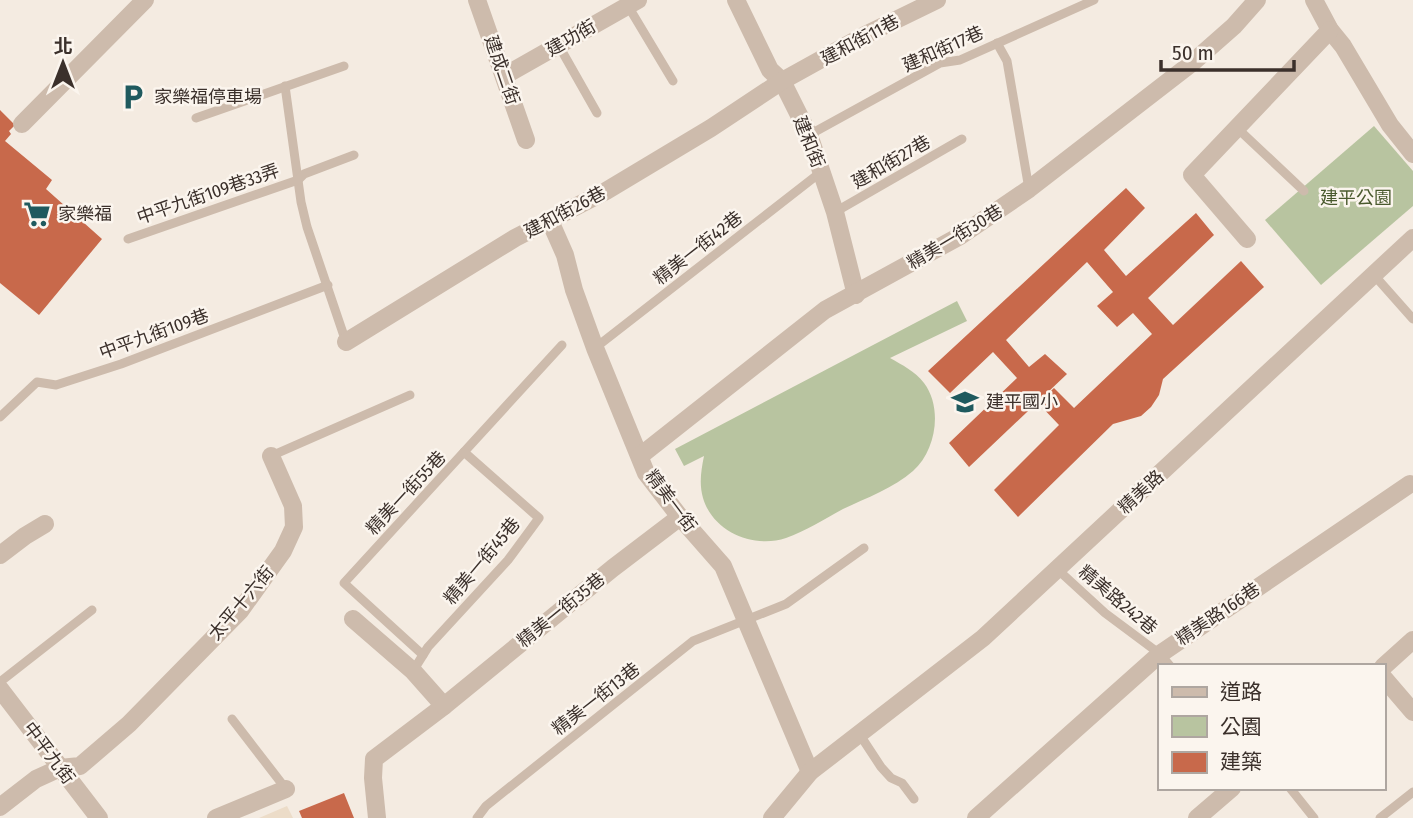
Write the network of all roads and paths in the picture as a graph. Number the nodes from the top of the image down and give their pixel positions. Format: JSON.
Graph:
{"nodes":[{"id":1,"x":145,"y":0,"type":"edge"},
{"id":2,"x":477,"y":0,"type":"edge"},
{"id":3,"x":736,"y":0,"type":"edge"},
{"id":4,"x":937,"y":0,"type":"edge"},
{"id":5,"x":1094,"y":0,"type":"edge"},
{"id":6,"x":1257,"y":0,"type":"edge"},
{"id":7,"x":1314,"y":0,"type":"edge"},
{"id":8,"x":633,"y":3,"type":"edge"},
{"id":9,"x":1330,"y":30,"type":"junction"},
{"id":10,"x":997,"y":43,"type":"junction"},
{"id":11,"x":559,"y":46,"type":"junction"},
{"id":12,"x":344,"y":66,"type":"dead end"},
{"id":13,"x":504,"y":76,"type":"junction"},
{"id":14,"x":673,"y":81,"type":"dead end"},
{"id":15,"x":782,"y":81,"type":"junction"},
{"id":16,"x":285,"y":86,"type":"junction"},
{"id":17,"x":597,"y":113,"type":"dead end"},
{"id":18,"x":196,"y":118,"type":"dead end"},
{"id":19,"x":22,"y":124,"type":"dead end"},
{"id":20,"x":1237,"y":128,"type":"junction"},
{"id":21,"x":809,"y":135,"type":"junction"},
{"id":22,"x":962,"y":139,"type":"dead end"},
{"id":23,"x":526,"y":140,"type":"dead end"},
{"id":24,"x":1413,"y":153,"type":"edge"},
{"id":25,"x":354,"y":155,"type":"dead end"},
{"id":26,"x":821,"y":172,"type":"junction"},
{"id":27,"x":298,"y":180,"type":"junction"},
{"id":28,"x":1029,"y":189,"type":"junction"},
{"id":29,"x":1304,"y":191,"type":"dead end"},
{"id":30,"x":835,"y":212,"type":"junction"},
{"id":31,"x":550,"y":221,"type":"junction"},
{"id":32,"x":1413,"y":238,"type":"edge"},
{"id":33,"x":128,"y":239,"type":"dead end"},
{"id":34,"x":1247,"y":239,"type":"dead end"},
{"id":35,"x":1374,"y":275,"type":"junction"},
{"id":36,"x":328,"y":285,"type":"junction"},
{"id":37,"x":856,"y":295,"type":"junction"},
{"id":38,"x":1413,"y":319,"type":"edge"},
{"id":39,"x":346,"y":342,"type":"joint"},
{"id":40,"x":562,"y":345,"type":"dead end"},
{"id":41,"x":595,"y":348,"type":"junction"},
{"id":42,"x":410,"y":395,"type":"dead end"},
{"id":43,"x":0,"y":417,"type":"edge"},
{"id":44,"x":464,"y":452,"type":"junction"},
{"id":45,"x":271,"y":456,"type":"joint"},
{"id":46,"x":640,"y":456,"type":"junction"},
{"id":47,"x":1410,"y":484,"type":"dead end"},
{"id":48,"x":680,"y":517,"type":"junction"},
{"id":49,"x":45,"y":524,"type":"dead end"},
{"id":50,"x":864,"y":548,"type":"dead end"},
{"id":51,"x":0,"y":555,"type":"edge"},
{"id":52,"x":1057,"y":569,"type":"junction"},
{"id":53,"x":92,"y":610,"type":"dead end"},
{"id":54,"x":353,"y":619,"type":"dead end"},
{"id":55,"x":744,"y":620,"type":"junction"},
{"id":56,"x":1413,"y":640,"type":"edge"},
{"id":57,"x":1165,"y":660,"type":"edge"},
{"id":58,"x":418,"y":663,"type":"junction"},
{"id":59,"x":1385,"y":665,"type":"edge"},
{"id":60,"x":1158,"y":666,"type":"edge"},
{"id":61,"x":1385,"y":679,"type":"edge"},
{"id":62,"x":0,"y":682,"type":"edge"},
{"id":63,"x":0,"y":689,"type":"edge"},
{"id":64,"x":444,"y":706,"type":"junction"},
{"id":65,"x":1413,"y":712,"type":"edge"},
{"id":66,"x":232,"y":719,"type":"dead end"},
{"id":67,"x":860,"y":735,"type":"junction"},
{"id":68,"x":60,"y":768,"type":"junction"},
{"id":69,"x":810,"y":772,"type":"junction"},
{"id":70,"x":286,"y":789,"type":"joint"},
{"id":71,"x":1230,"y":790,"type":"edge"},
{"id":72,"x":1292,"y":790,"type":"edge"},
{"id":73,"x":1413,"y":792,"type":"edge"},
{"id":74,"x":914,"y":799,"type":"dead end"},
{"id":75,"x":0,"y":807,"type":"edge"},
{"id":76,"x":99,"y":818,"type":"edge"},
{"id":77,"x":216,"y":818,"type":"edge"},
{"id":78,"x":377,"y":818,"type":"edge"},
{"id":79,"x":477,"y":818,"type":"edge"},
{"id":80,"x":772,"y":818,"type":"edge"},
{"id":81,"x":976,"y":818,"type":"edge"},
{"id":82,"x":1196,"y":818,"type":"edge"},
{"id":83,"x":1314,"y":818,"type":"edge"},
{"id":84,"x":1380,"y":818,"type":"edge"}],
"edges":[{"from":1,"to":19,"type":"street"},
{"from":2,"to":13,"type":"street","name":"建成二街"},
{"from":3,"to":15,"type":"street","name":"建和街"},
{"from":4,"to":15,"type":"street","name":"建和街11巷"},
{"from":5,"to":10,"type":"lane","name":"建和街17巷"},
{"from":6,"to":28,"type":"street","name":"精美一街30巷"},
{"from":7,"to":9,"type":"street"},
{"from":8,"to":11,"type":"street","name":"建功街"},
{"from":8,"to":14,"type":"lane"},
{"from":9,"to":20,"type":"street"},
{"from":9,"to":24,"type":"street"},
{"from":10,"to":21,"type":"lane","name":"建和街17巷"},
{"from":10,"to":28,"type":"lane"},
{"from":11,"to":13,"type":"street","name":"建功街"},
{"from":11,"to":17,"type":"lane"},
{"from":12,"to":16,"type":"lane"},
{"from":13,"to":23,"type":"street","name":"建成二街"},
{"from":15,"to":21,"type":"street","name":"建和街"},
{"from":15,"to":31,"type":"street","name":"建和街26巷"},
{"from":16,"to":18,"type":"lane"},
{"from":16,"to":27,"type":"lane","name":"中平九街109巷33弄"},
{"from":20,"to":29,"type":"lane"},
{"from":20,"to":34,"type":"street"},
{"from":21,"to":26,"type":"street","name":"建和街"},
{"from":22,"to":30,"type":"lane","name":"建和街27巷"},
{"from":25,"to":27,"type":"lane","name":"中平九街109巷33弄"},
{"from":26,"to":30,"type":"street","name":"建和街"},
{"from":26,"to":41,"type":"lane","name":"精美一街42巷"},
{"from":27,"to":33,"type":"lane","name":"中平九街109巷33弄"},
{"from":27,"to":36,"type":"lane"},
{"from":28,"to":37,"type":"street","name":"精美一街30巷"},
{"from":30,"to":37,"type":"street","name":"建和街"},
{"from":31,"to":39,"type":"street","name":"建和街26巷"},
{"from":31,"to":41,"type":"street","name":"精美一街"},
{"from":32,"to":35,"type":"street","name":"精美路"},
{"from":35,"to":38,"type":"lane"},
{"from":35,"to":52,"type":"street","name":"精美路"},
{"from":36,"to":39,"type":"lane"},
{"from":36,"to":43,"type":"lane","name":"中平九街109巷"},
{"from":37,"to":46,"type":"street","name":"精美一街30巷"},
{"from":40,"to":44,"type":"lane","name":"精美一街55巷"},
{"from":41,"to":46,"type":"street","name":"精美一街"},
{"from":42,"to":45,"type":"lane","name":"太平十六街"},
{"from":44,"to":58,"type":"lane","name":"精美一街55巷"},
{"from":44,"to":58,"type":"lane","name":"精美一街45巷"},
{"from":45,"to":68,"type":"street","name":"太平十六街"},
{"from":46,"to":48,"type":"street","name":"精美一街"},
{"from":47,"to":57,"type":"street","name":"精美路166巷"},
{"from":48,"to":55,"type":"street","name":"精美一街"},
{"from":48,"to":64,"type":"street","name":"精美一街35巷"},
{"from":49,"to":51,"type":"street"},
{"from":50,"to":55,"type":"lane","name":"精美一街13巷"},
{"from":52,"to":57,"type":"lane","name":"精美路242巷"},
{"from":52,"to":67,"type":"street","name":"精美路"},
{"from":53,"to":62,"type":"lane"},
{"from":54,"to":58,"type":"street"},
{"from":55,"to":69,"type":"street","name":"精美一街"},
{"from":55,"to":79,"type":"lane","name":"精美一街13巷"},
{"from":56,"to":59,"type":"street"},
{"from":58,"to":64,"type":"street"},
{"from":60,"to":81,"type":"street","name":"精美路166巷"},
{"from":61,"to":65,"type":"street"},
{"from":63,"to":68,"type":"street","name":"中平九街"},
{"from":64,"to":78,"type":"street","name":"精美一街35巷"},
{"from":66,"to":70,"type":"lane"},
{"from":67,"to":69,"type":"street","name":"精美路"},
{"from":67,"to":74,"type":"lane"},
{"from":68,"to":75,"type":"street","name":"太平十六街"},
{"from":68,"to":76,"type":"street","name":"中平九街"},
{"from":69,"to":80,"type":"street","name":"精美路"},
{"from":70,"to":77,"type":"street"},
{"from":71,"to":82,"type":"street"},
{"from":72,"to":83,"type":"lane"},
{"from":73,"to":84,"type":"lane"}]}
